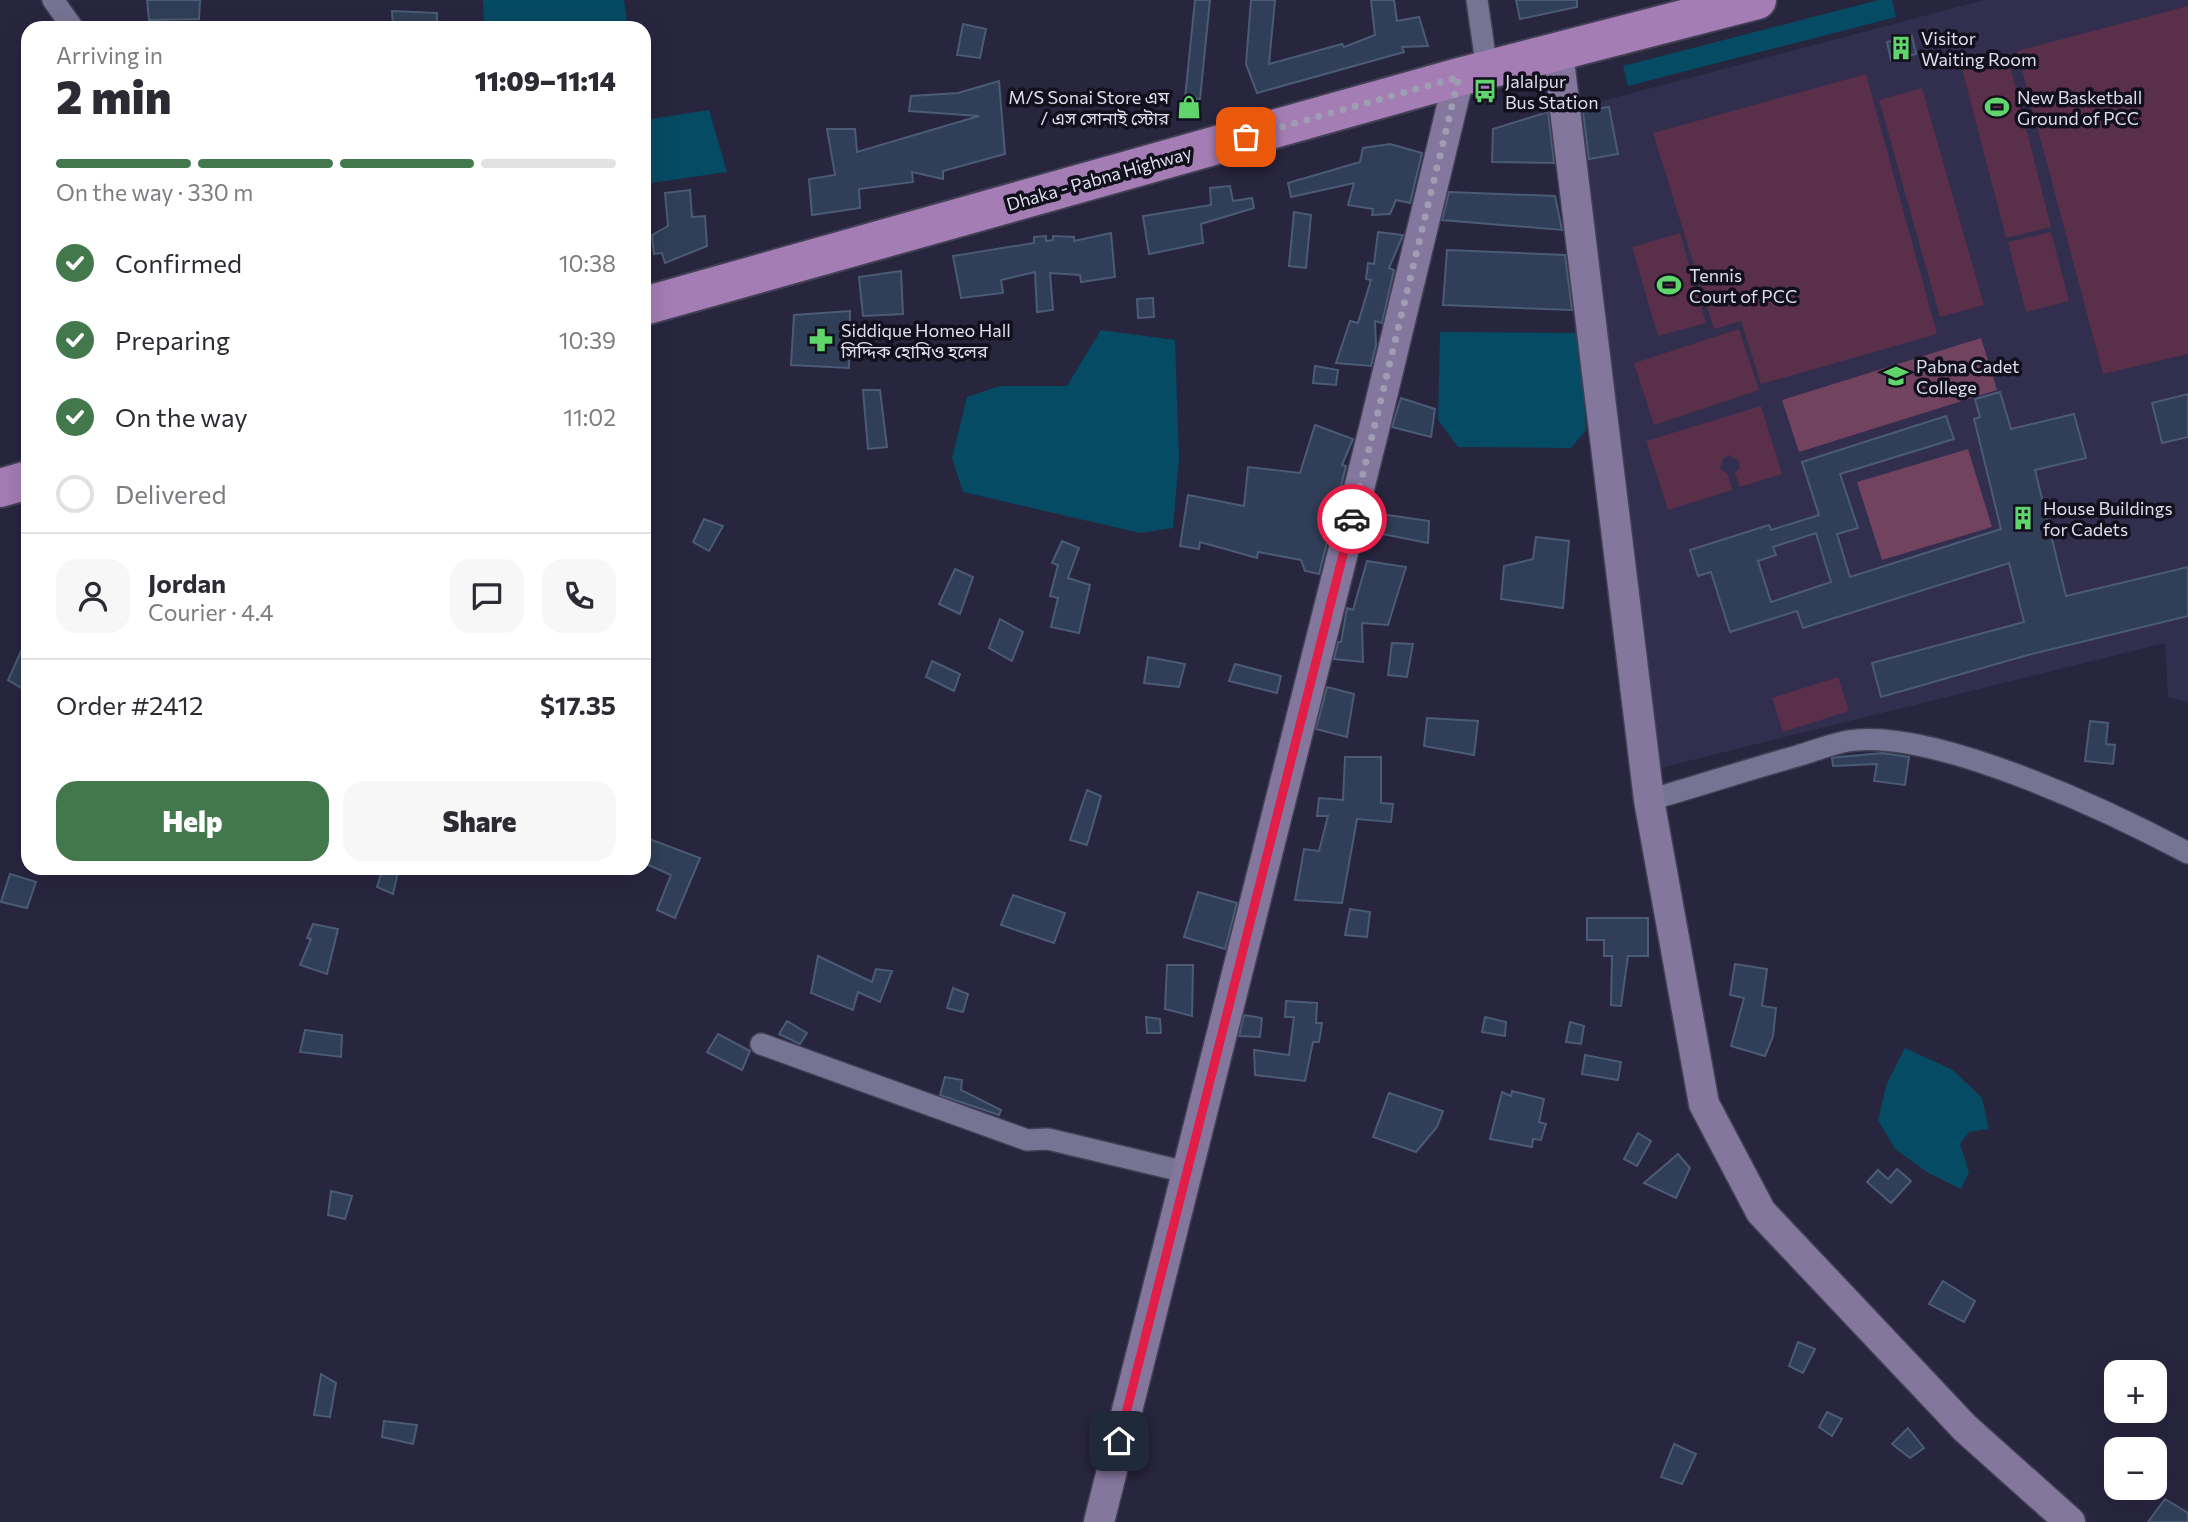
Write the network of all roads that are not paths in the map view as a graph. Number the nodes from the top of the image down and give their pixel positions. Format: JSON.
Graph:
{"nodes":[{"id":1,"x":53,"y":0,"type":"edge"},
{"id":2,"x":1477,"y":0,"type":"edge"},
{"id":3,"x":1758,"y":0,"type":"edge"},
{"id":4,"x":68,"y":21,"type":"edge"},
{"id":5,"x":1558,"y":51,"type":"junction"},
{"id":6,"x":1473,"y":74,"type":"junction"},
{"id":7,"x":651,"y":304,"type":"edge"},
{"id":8,"x":21,"y":482,"type":"edge"},
{"id":9,"x":0,"y":488,"type":"edge"},
{"id":10,"x":1649,"y":800,"type":"junction"},
{"id":11,"x":2188,"y":853,"type":"edge"},
{"id":12,"x":761,"y":1044,"type":"dead end"},
{"id":13,"x":1186,"y":1172,"type":"junction"},
{"id":14,"x":1099,"y":1522,"type":"edge"},
{"id":15,"x":2070,"y":1522,"type":"edge"}],
"edges":[{"from":1,"to":4,"type":"street"},
{"from":2,"to":6,"type":"street"},
{"from":3,"to":5,"type":"highway","name":"Dhaka - Pabna Highway"},
{"from":5,"to":6,"type":"highway","name":"Dhaka - Pabna Highway"},
{"from":5,"to":10,"type":"street"},
{"from":6,"to":7,"type":"highway","name":"Dhaka - Pabna Highway"},
{"from":6,"to":13,"type":"street"},
{"from":8,"to":9,"type":"highway"},
{"from":10,"to":11,"type":"street"},
{"from":10,"to":15,"type":"street"},
{"from":12,"to":13,"type":"street"},
{"from":13,"to":14,"type":"street"}]}
